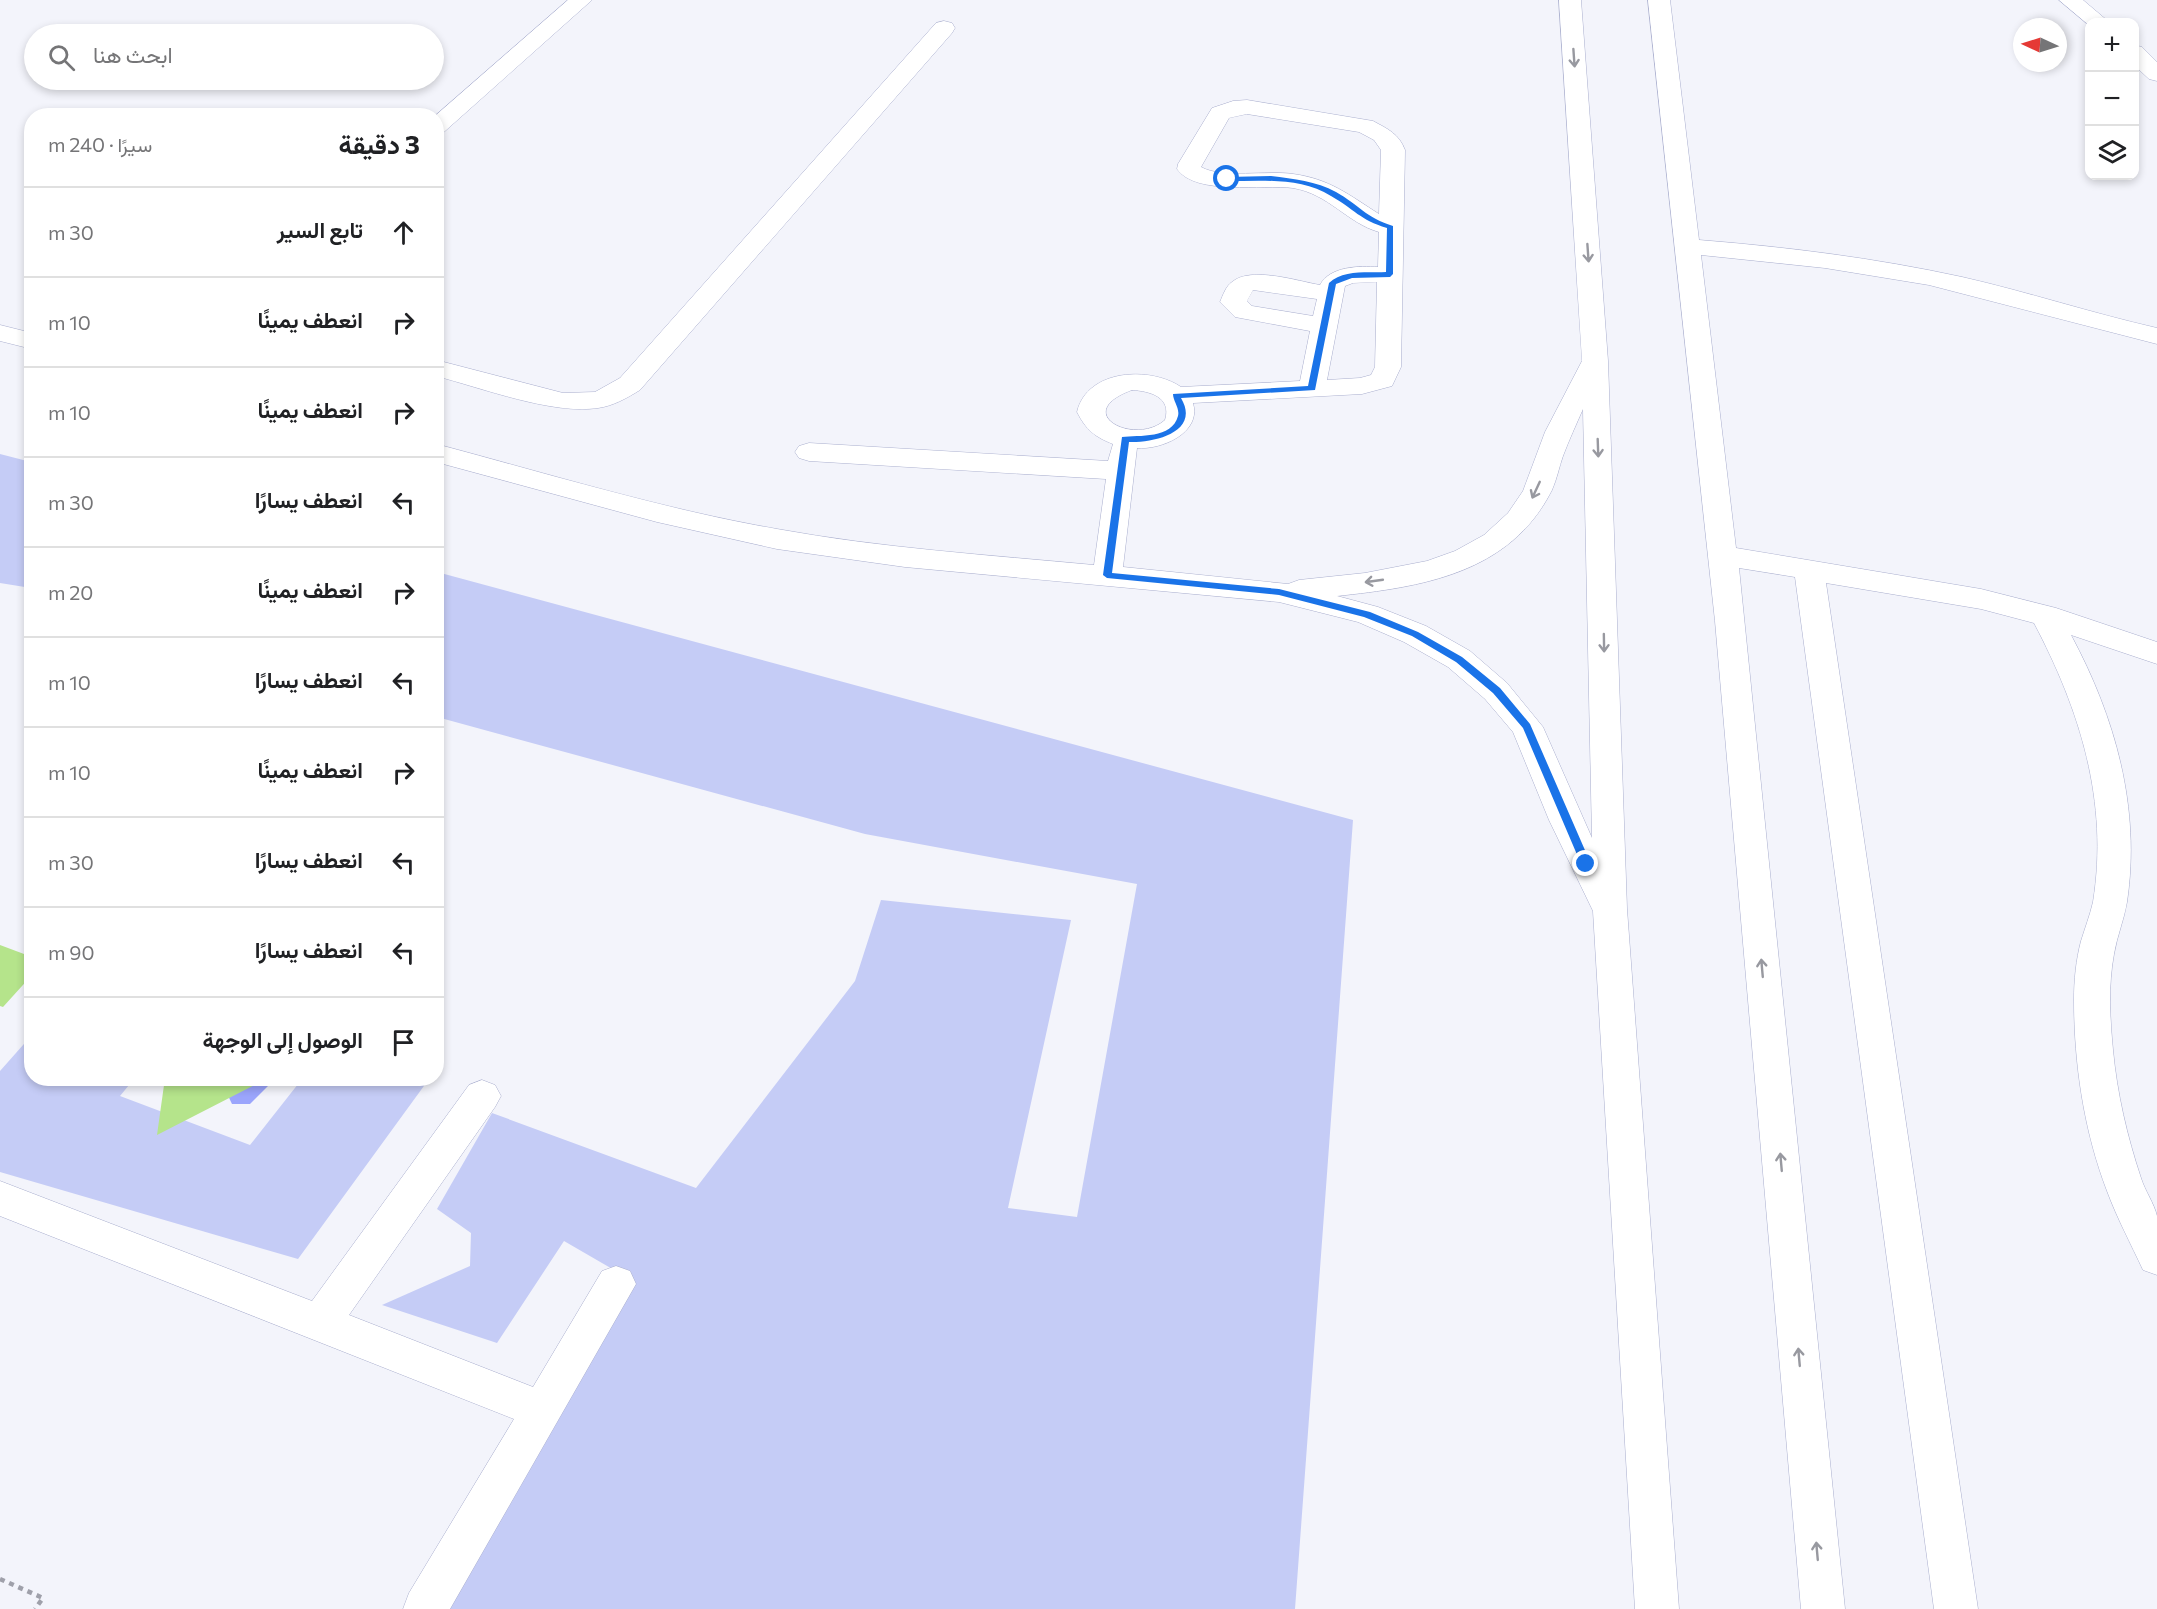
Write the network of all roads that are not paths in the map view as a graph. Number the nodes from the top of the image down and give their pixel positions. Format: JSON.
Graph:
{"nodes":[{"id":1,"x":581,"y":0,"type":"edge"},
{"id":2,"x":1570,"y":0,"type":"edge"},
{"id":3,"x":1659,"y":0,"type":"edge"},
{"id":4,"x":2070,"y":0,"type":"edge"},
{"id":5,"x":2093,"y":18,"type":"edge"},
{"id":6,"x":944,"y":28,"type":"dead end"},
{"id":7,"x":2139,"y":57,"type":"edge"},
{"id":8,"x":2157,"y":74,"type":"edge"},
{"id":9,"x":444,"y":120,"type":"edge"},
{"id":10,"x":1390,"y":227,"type":"junction"},
{"id":11,"x":1687,"y":247,"type":"junction"},
{"id":12,"x":1390,"y":274,"type":"junction"},
{"id":13,"x":1330,"y":294,"type":"junction"},
{"id":14,"x":1324,"y":326,"type":"junction"},
{"id":15,"x":0,"y":333,"type":"edge"},
{"id":16,"x":2157,"y":336,"type":"edge"},
{"id":17,"x":24,"y":339,"type":"edge"},
{"id":18,"x":1595,"y":361,"type":"junction"},
{"id":19,"x":444,"y":371,"type":"edge"},
{"id":20,"x":1312,"y":389,"type":"junction"},
{"id":21,"x":1176,"y":396,"type":"junction"},
{"id":22,"x":1125,"y":439,"type":"junction"},
{"id":23,"x":809,"y":452,"type":"dead end"},
{"id":24,"x":444,"y":455,"type":"edge"},
{"id":25,"x":1121,"y":471,"type":"junction"},
{"id":26,"x":1722,"y":555,"type":"junction"},
{"id":27,"x":1809,"y":570,"type":"junction"},
{"id":28,"x":1107,"y":575,"type":"junction"},
{"id":29,"x":1279,"y":592,"type":"junction"},
{"id":30,"x":2045,"y":615,"type":"junction"},
{"id":31,"x":2157,"y":653,"type":"edge"},
{"id":32,"x":1610,"y":909,"type":"junction"},
{"id":33,"x":482,"y":1096,"type":"dead end"},
{"id":34,"x":0,"y":1198,"type":"edge"},
{"id":35,"x":2157,"y":1257,"type":"edge"},
{"id":36,"x":616,"y":1284,"type":"dead end"},
{"id":37,"x":320,"y":1323,"type":"junction"},
{"id":38,"x":542,"y":1410,"type":"junction"},
{"id":39,"x":425,"y":1609,"type":"edge"},
{"id":40,"x":1657,"y":1609,"type":"edge"},
{"id":41,"x":1823,"y":1609,"type":"edge"},
{"id":42,"x":1956,"y":1609,"type":"edge"}],
"edges":[{"from":1,"to":9,"type":"street"},
{"from":2,"to":18,"type":"street","one_way":true},
{"from":3,"to":11,"type":"street"},
{"from":4,"to":5,"type":"street"},
{"from":6,"to":19,"type":"street"},
{"from":7,"to":8,"type":"street"},
{"from":10,"to":10,"type":"street"},
{"from":10,"to":12,"type":"street"},
{"from":11,"to":16,"type":"street"},
{"from":11,"to":26,"type":"street"},
{"from":12,"to":13,"type":"street"},
{"from":12,"to":20,"type":"street"},
{"from":13,"to":14,"type":"street"},
{"from":13,"to":14,"type":"street"},
{"from":14,"to":20,"type":"street"},
{"from":15,"to":17,"type":"street"},
{"from":18,"to":29,"type":"street","one_way":true},
{"from":18,"to":32,"type":"street","one_way":true},
{"from":20,"to":21,"type":"street"},
{"from":21,"to":22,"type":"street"},
{"from":21,"to":22,"type":"street"},
{"from":22,"to":25,"type":"street"},
{"from":23,"to":25,"type":"street"},
{"from":24,"to":28,"type":"street"},
{"from":25,"to":28,"type":"street"},
{"from":26,"to":27,"type":"street"},
{"from":41,"to":26,"type":"street","one_way":true},
{"from":27,"to":30,"type":"street"},
{"from":27,"to":42,"type":"street"},
{"from":28,"to":29,"type":"street"},
{"from":29,"to":32,"type":"street"},
{"from":30,"to":31,"type":"street"},
{"from":30,"to":35,"type":"street"},
{"from":32,"to":40,"type":"street"},
{"from":33,"to":37,"type":"street"},
{"from":34,"to":37,"type":"street"},
{"from":36,"to":38,"type":"street"},
{"from":37,"to":38,"type":"street"},
{"from":38,"to":39,"type":"street"}]}
